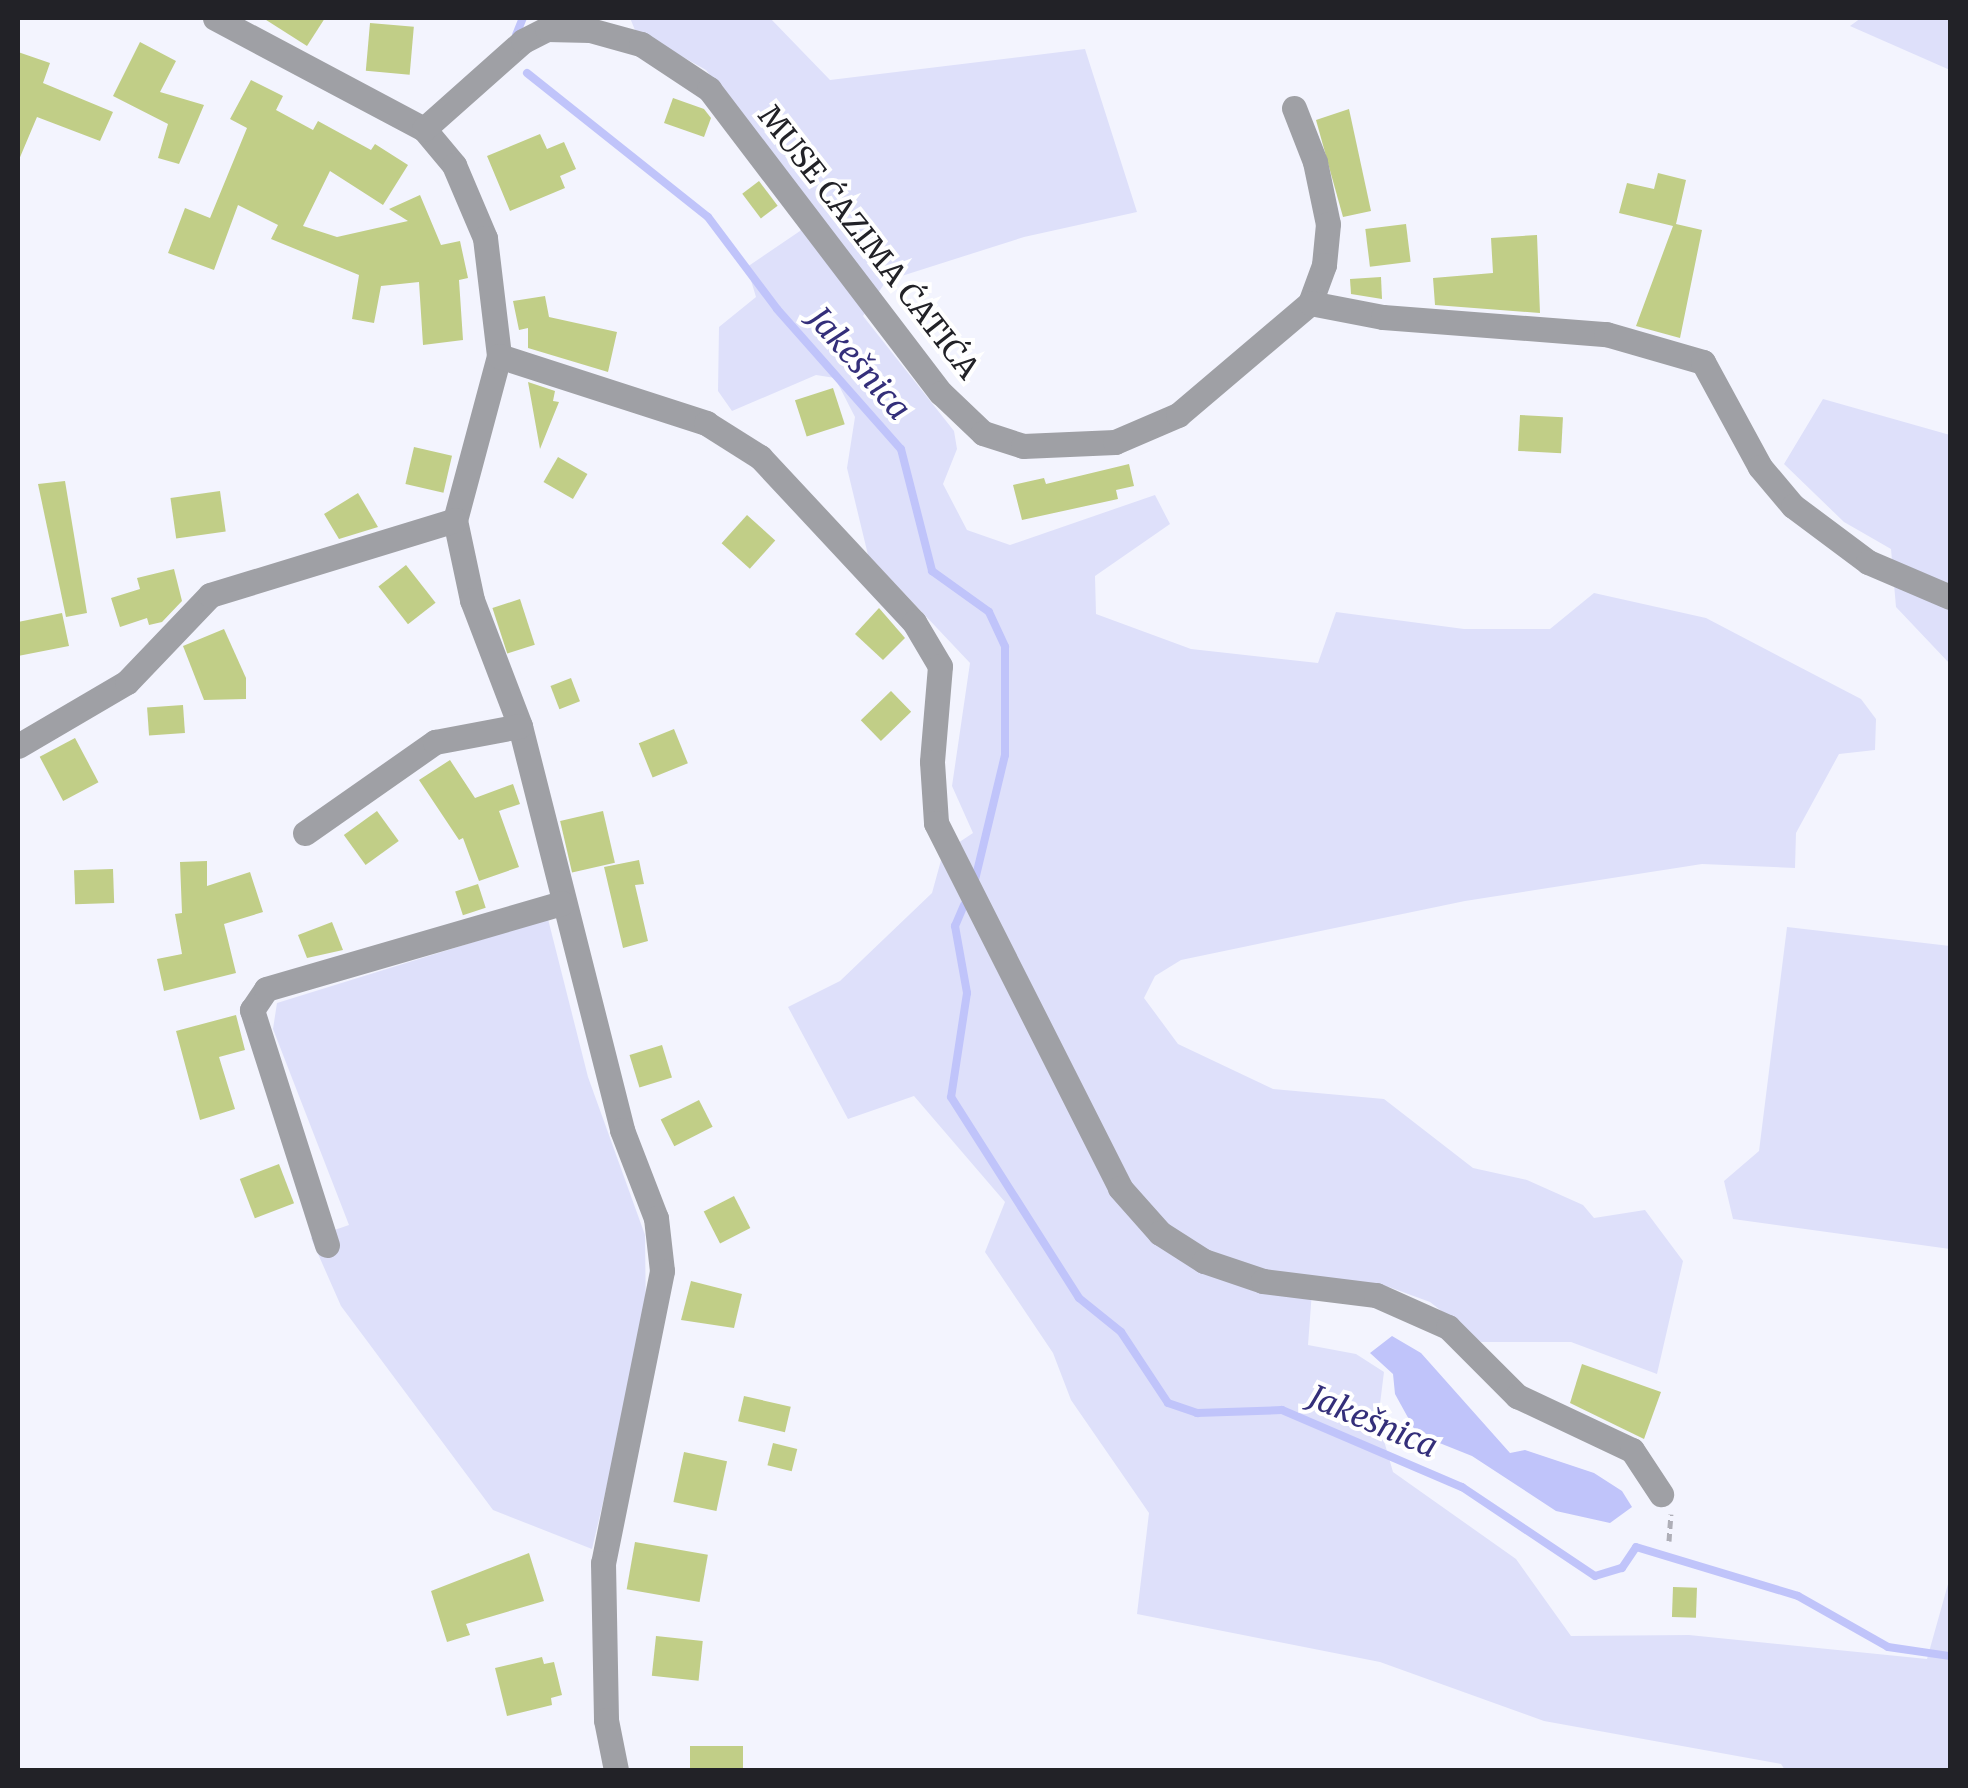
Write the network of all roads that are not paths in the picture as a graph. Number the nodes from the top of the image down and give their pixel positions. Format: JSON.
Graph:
{"nodes":[{"id":1,"x":215,"y":18,"type":"edge"},
{"id":2,"x":548,"y":23,"type":"edge"},
{"id":3,"x":1294,"y":108,"type":"dead end"},
{"id":4,"x":424,"y":129,"type":"junction"},
{"id":5,"x":1310,"y":303,"type":"junction"},
{"id":6,"x":499,"y":356,"type":"junction"},
{"id":7,"x":455,"y":520,"type":"junction"},
{"id":8,"x":1950,"y":596,"type":"edge"},
{"id":9,"x":520,"y":726,"type":"junction"},
{"id":10,"x":18,"y":746,"type":"edge"},
{"id":11,"x":305,"y":833,"type":"dead end"},
{"id":12,"x":562,"y":903,"type":"junction"},
{"id":13,"x":327,"y":1245,"type":"dead end"},
{"id":14,"x":1662,"y":1494,"type":"dead end"},
{"id":15,"x":616,"y":1770,"type":"edge"}],
"edges":[{"from":1,"to":4,"type":"street"},
{"from":2,"to":4,"type":"street","name":"MUSE ĆAZIMA ĆATIĆA"},
{"from":2,"to":5,"type":"street","name":"MUSE ĆAZIMA ĆATIĆA"},
{"from":3,"to":5,"type":"street"},
{"from":4,"to":6,"type":"street"},
{"from":5,"to":8,"type":"street"},
{"from":6,"to":7,"type":"street"},
{"from":6,"to":14,"type":"street"},
{"from":7,"to":9,"type":"street"},
{"from":7,"to":10,"type":"street"},
{"from":9,"to":11,"type":"street"},
{"from":9,"to":12,"type":"street"},
{"from":12,"to":13,"type":"street"},
{"from":12,"to":15,"type":"street"}]}
